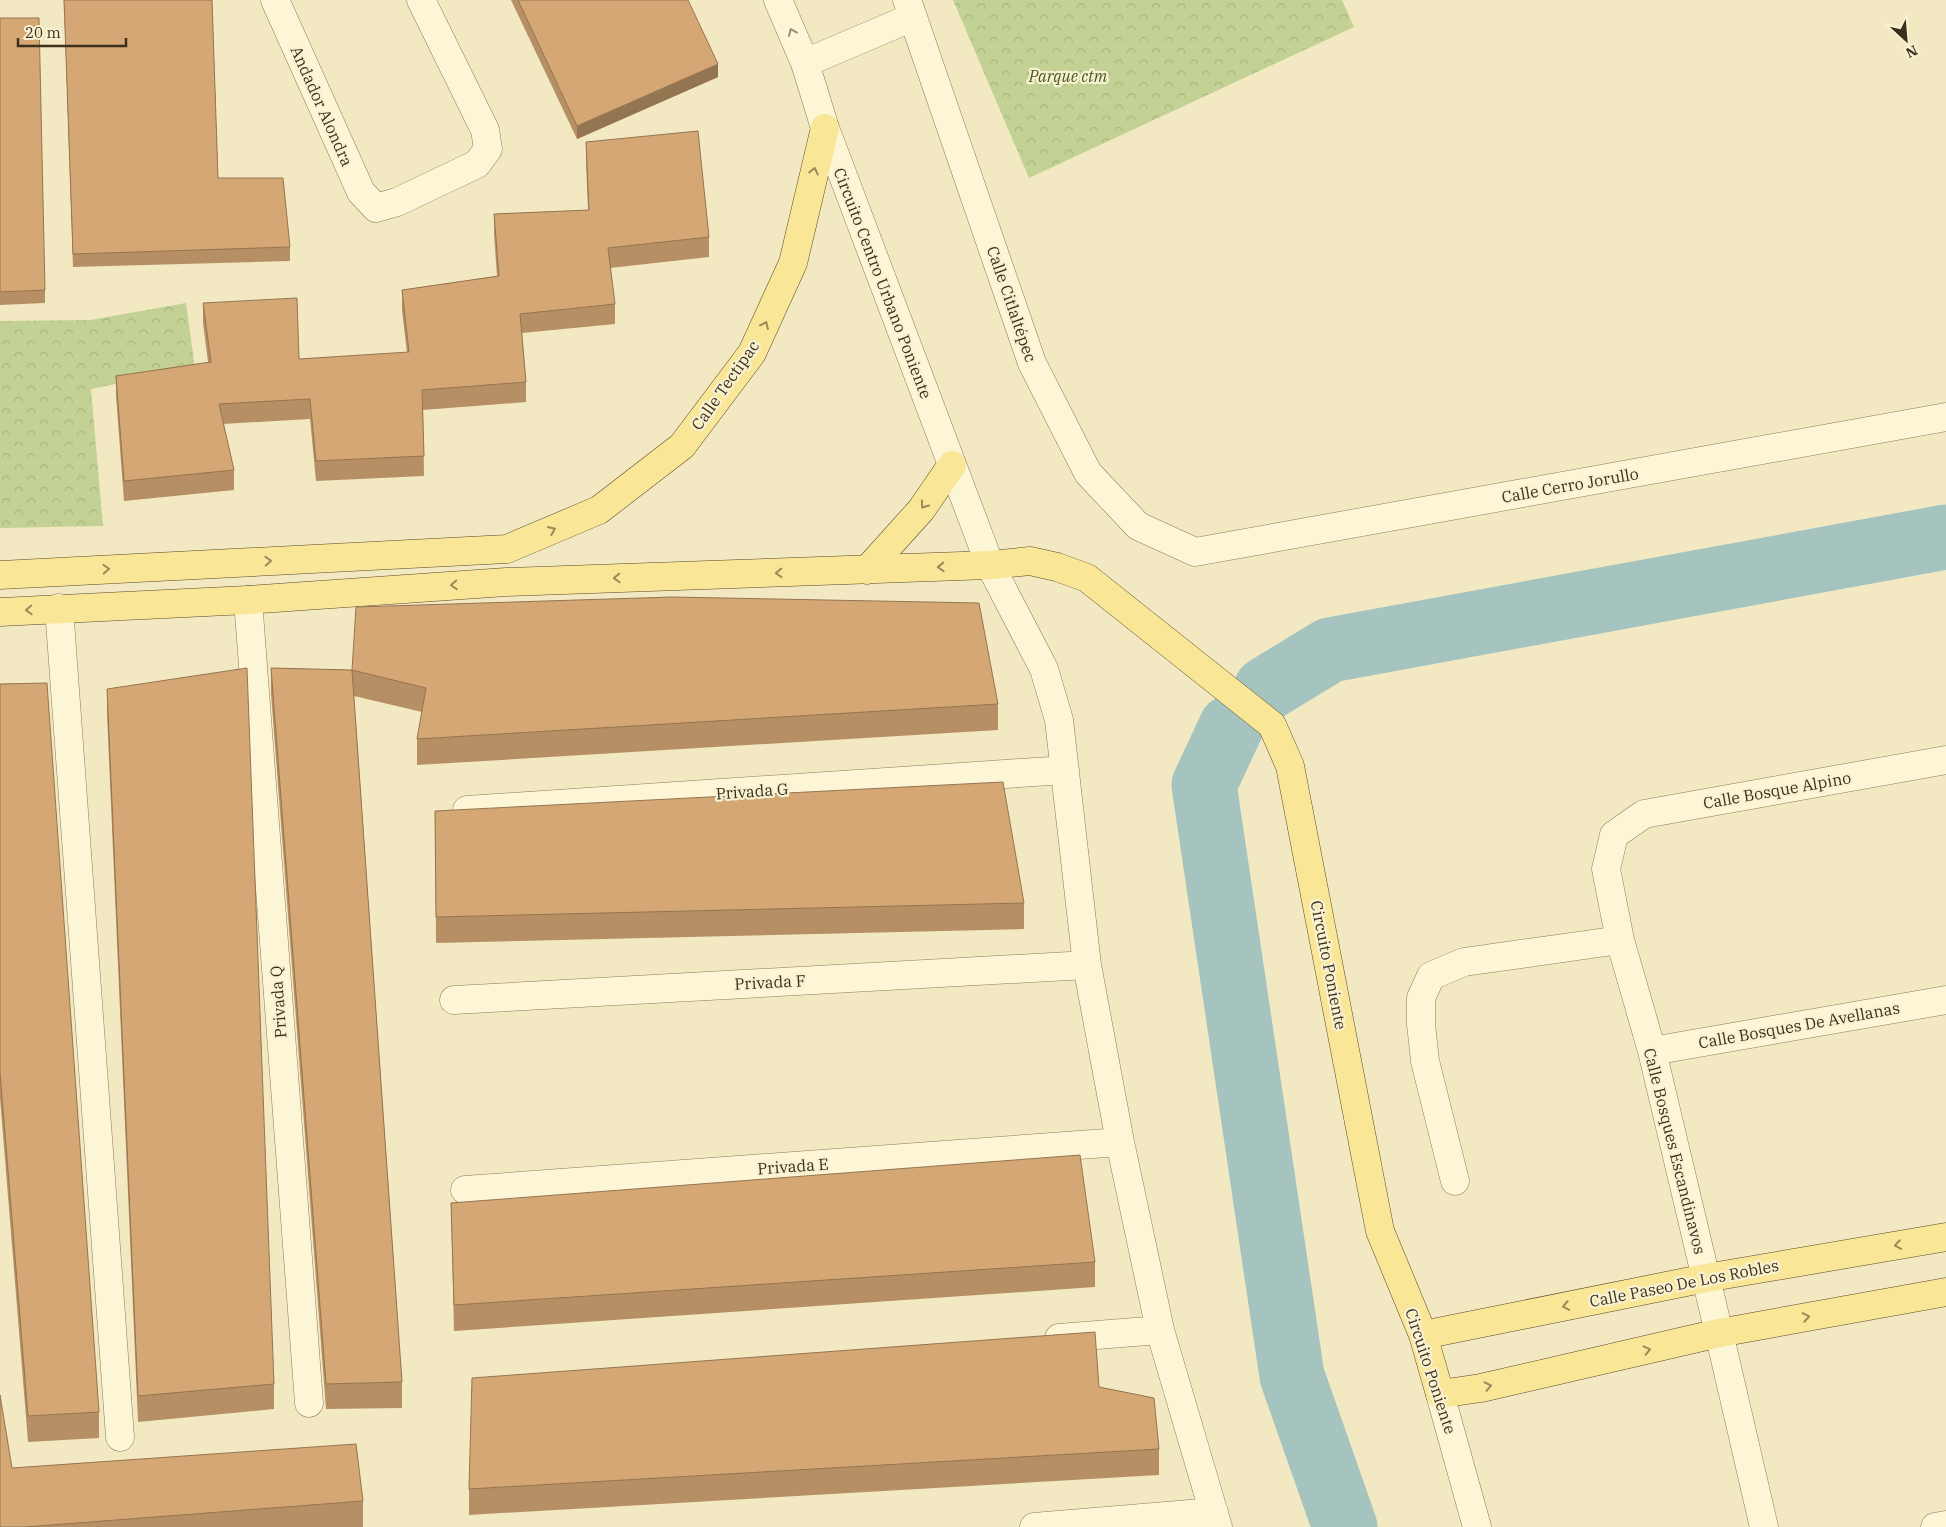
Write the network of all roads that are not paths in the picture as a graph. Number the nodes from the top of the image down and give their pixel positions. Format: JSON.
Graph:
{"nodes":[{"id":1,"x":274,"y":0,"type":"edge"},
{"id":2,"x":421,"y":0,"type":"edge"},
{"id":3,"x":778,"y":0,"type":"edge"},
{"id":4,"x":910,"y":9,"type":"edge"},
{"id":5,"x":805,"y":63,"type":"junction"},
{"id":6,"x":825,"y":128,"type":"junction"},
{"id":7,"x":1946,"y":417,"type":"edge"},
{"id":8,"x":952,"y":465,"type":"junction"},
{"id":9,"x":1195,"y":552,"type":"joint"},
{"id":10,"x":990,"y":565,"type":"junction"},
{"id":11,"x":867,"y":570,"type":"junction"},
{"id":12,"x":0,"y":575,"type":"edge"},
{"id":13,"x":248,"y":600,"type":"junction"},
{"id":14,"x":59,"y":608,"type":"junction"},
{"id":15,"x":0,"y":612,"type":"edge"},
{"id":16,"x":1946,"y":760,"type":"edge"},
{"id":17,"x":1065,"y":770,"type":"junction"},
{"id":18,"x":440,"y":812,"type":"edge"},
{"id":19,"x":1614,"y":835,"type":"joint"},
{"id":20,"x":1620,"y":940,"type":"junction"},
{"id":21,"x":1086,"y":965,"type":"junction"},
{"id":22,"x":454,"y":1000,"type":"dead end"},
{"id":23,"x":1946,"y":1000,"type":"edge"},
{"id":24,"x":1652,"y":1051,"type":"junction"},
{"id":25,"x":1120,"y":1142,"type":"junction"},
{"id":26,"x":1455,"y":1181,"type":"dead end"},
{"id":27,"x":465,"y":1190,"type":"dead end"},
{"id":28,"x":1946,"y":1237,"type":"edge"},
{"id":29,"x":1706,"y":1278,"type":"junction"},
{"id":30,"x":1946,"y":1292,"type":"edge"},
{"id":31,"x":1160,"y":1330,"type":"junction"},
{"id":32,"x":1719,"y":1333,"type":"junction"},
{"id":33,"x":1423,"y":1335,"type":"junction"},
{"id":34,"x":1030,"y":1340,"type":"edge"},
{"id":35,"x":1440,"y":1394,"type":"junction"},
{"id":36,"x":309,"y":1403,"type":"dead end"},
{"id":37,"x":120,"y":1437,"type":"dead end"},
{"id":38,"x":1216,"y":1520,"type":"edge"},
{"id":39,"x":1946,"y":1524,"type":"edge"},
{"id":40,"x":1034,"y":1527,"type":"edge"},
{"id":41,"x":1478,"y":1527,"type":"edge"},
{"id":42,"x":1764,"y":1527,"type":"edge"},
{"id":43,"x":1935,"y":1527,"type":"edge"}],
"edges":[{"from":1,"to":2,"type":"street","name":"Andador Alondra"},
{"from":5,"to":3,"type":"street","name":"Circuito Centro Urbano Poniente","one_way":true},
{"from":4,"to":5,"type":"street"},
{"from":4,"to":9,"type":"street","name":"Calle Citlaltépec"},
{"from":5,"to":6,"type":"street","name":"Circuito Centro Urbano Poniente"},
{"from":6,"to":8,"type":"street","name":"Circuito Centro Urbano Poniente"},
{"from":12,"to":6,"type":"main road","name":"Calle Tectipac","one_way":true},
{"from":7,"to":9,"type":"street","name":"Calle Cerro Jorullo"},
{"from":8,"to":10,"type":"street","name":"Circuito Centro Urbano Poniente"},
{"from":8,"to":11,"type":"main road","one_way":true},
{"from":10,"to":11,"type":"main road","name":"Circuito Poniente","one_way":true},
{"from":10,"to":17,"type":"street","name":"Circuito Centro Urbano Poniente"},
{"from":10,"to":33,"type":"main road","name":"Circuito Poniente"},
{"from":11,"to":13,"type":"main road","name":"Circuito Poniente","one_way":true},
{"from":13,"to":14,"type":"main road","name":"Circuito Poniente"},
{"from":13,"to":36,"type":"street","name":"Privada Q"},
{"from":14,"to":15,"type":"main road","name":"Circuito Poniente","one_way":true},
{"from":14,"to":37,"type":"street"},
{"from":16,"to":19,"type":"street","name":"Calle Bosque Alpino"},
{"from":17,"to":18,"type":"street","name":"Privada G"},
{"from":17,"to":21,"type":"street","name":"Circuito Centro Urbano Poniente"},
{"from":19,"to":20,"type":"street","name":"Calle Bosques Escandinavos"},
{"from":20,"to":24,"type":"street","name":"Calle Bosques Escandinavos"},
{"from":20,"to":26,"type":"street"},
{"from":21,"to":22,"type":"street","name":"Privada F"},
{"from":21,"to":25,"type":"street","name":"Circuito Centro Urbano Poniente"},
{"from":23,"to":24,"type":"street","name":"Calle Bosques De Avellanas"},
{"from":24,"to":29,"type":"street","name":"Calle Bosques Escandinavos"},
{"from":25,"to":27,"type":"street","name":"Privada E"},
{"from":25,"to":31,"type":"street","name":"Circuito Centro Urbano Poniente"},
{"from":28,"to":29,"type":"main road","name":"Calle Paseo De Los Robles","one_way":true},
{"from":29,"to":32,"type":"street","name":"Calle Bosques Escandinavos"},
{"from":29,"to":33,"type":"main road","name":"Calle Paseo De Los Robles","one_way":true},
{"from":32,"to":30,"type":"main road","one_way":true},
{"from":31,"to":34,"type":"street"},
{"from":31,"to":38,"type":"street","name":"Circuito Centro Urbano Poniente"},
{"from":35,"to":32,"type":"main road","one_way":true},
{"from":32,"to":42,"type":"street","name":"Calle Bosques Escandinavos"},
{"from":33,"to":35,"type":"main road","name":"Circuito Poniente"},
{"from":35,"to":41,"type":"street","name":"Circuito Poniente"},
{"from":38,"to":40,"type":"street"},
{"from":39,"to":43,"type":"street"}]}
